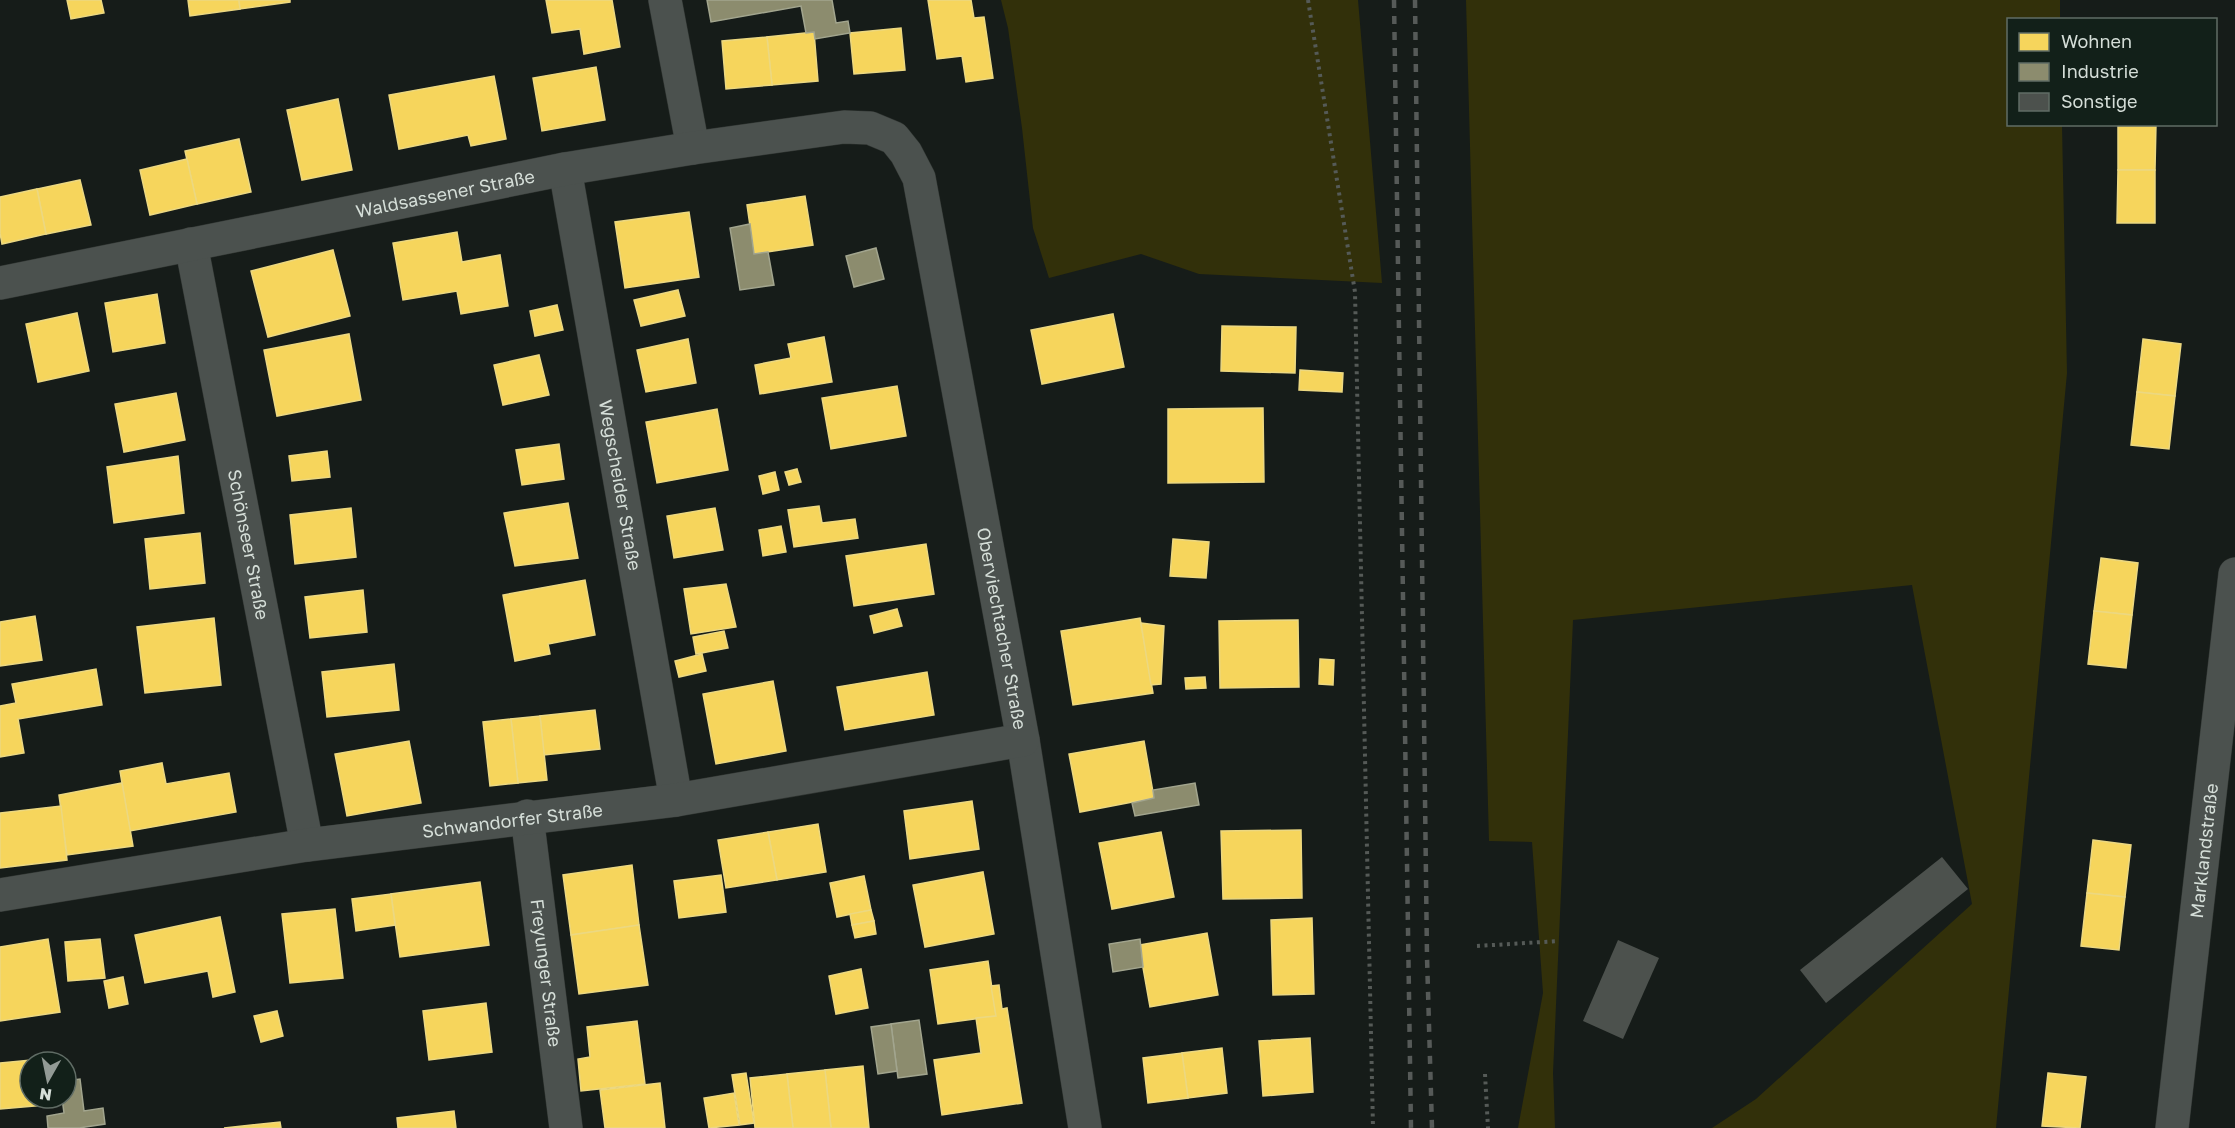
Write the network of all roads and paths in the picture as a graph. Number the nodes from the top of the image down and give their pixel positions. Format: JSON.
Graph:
{"nodes":[{"id":1,"x":665,"y":0,"type":"edge"},
{"id":2,"x":1308,"y":0,"type":"edge"},
{"id":3,"x":894,"y":138,"type":"joint"},
{"id":4,"x":693,"y":147,"type":"junction"},
{"id":5,"x":565,"y":169,"type":"junction"},
{"id":6,"x":191,"y":244,"type":"junction"},
{"id":7,"x":0,"y":283,"type":"edge"},
{"id":8,"x":2235,"y":574,"type":"edge"},
{"id":9,"x":1023,"y":740,"type":"junction"},
{"id":10,"x":676,"y":800,"type":"junction"},
{"id":11,"x":527,"y":816,"type":"junction"},
{"id":12,"x":307,"y":845,"type":"junction"},
{"id":13,"x":0,"y":895,"type":"edge"},
{"id":14,"x":1559,"y":941,"type":"dead end"},
{"id":15,"x":1477,"y":946,"type":"dead end"},
{"id":16,"x":1485,"y":1074,"type":"dead end"},
{"id":17,"x":566,"y":1128,"type":"edge"},
{"id":18,"x":1085,"y":1128,"type":"edge"},
{"id":19,"x":1373,"y":1128,"type":"edge"},
{"id":20,"x":1488,"y":1128,"type":"edge"},
{"id":21,"x":2172,"y":1128,"type":"edge"}],
"edges":[{"from":1,"to":4,"type":"street"},
{"from":2,"to":19,"type":"path"},
{"from":3,"to":4,"type":"street","name":"Waldsassener Straße"},
{"from":3,"to":9,"type":"street","name":"Oberviechtacher Straße"},
{"from":4,"to":5,"type":"street","name":"Waldsassener Straße"},
{"from":5,"to":6,"type":"street","name":"Waldsassener Straße"},
{"from":5,"to":10,"type":"street","name":"Wegscheider Straße"},
{"from":6,"to":7,"type":"street","name":"Waldsassener Straße"},
{"from":6,"to":12,"type":"street","name":"Schönseer Straße"},
{"from":8,"to":21,"type":"street","name":"Marklandstraße"},
{"from":9,"to":10,"type":"street","name":"Schwandorfer Straße"},
{"from":9,"to":18,"type":"street","name":"Oberviechtacher Straße"},
{"from":10,"to":11,"type":"street","name":"Schwandorfer Straße"},
{"from":11,"to":12,"type":"street","name":"Schwandorfer Straße"},
{"from":11,"to":17,"type":"street","name":"Freyunger Straße"},
{"from":12,"to":13,"type":"street","name":"Schwandorfer Straße"},
{"from":14,"to":15,"type":"path"},
{"from":16,"to":20,"type":"path"}]}
